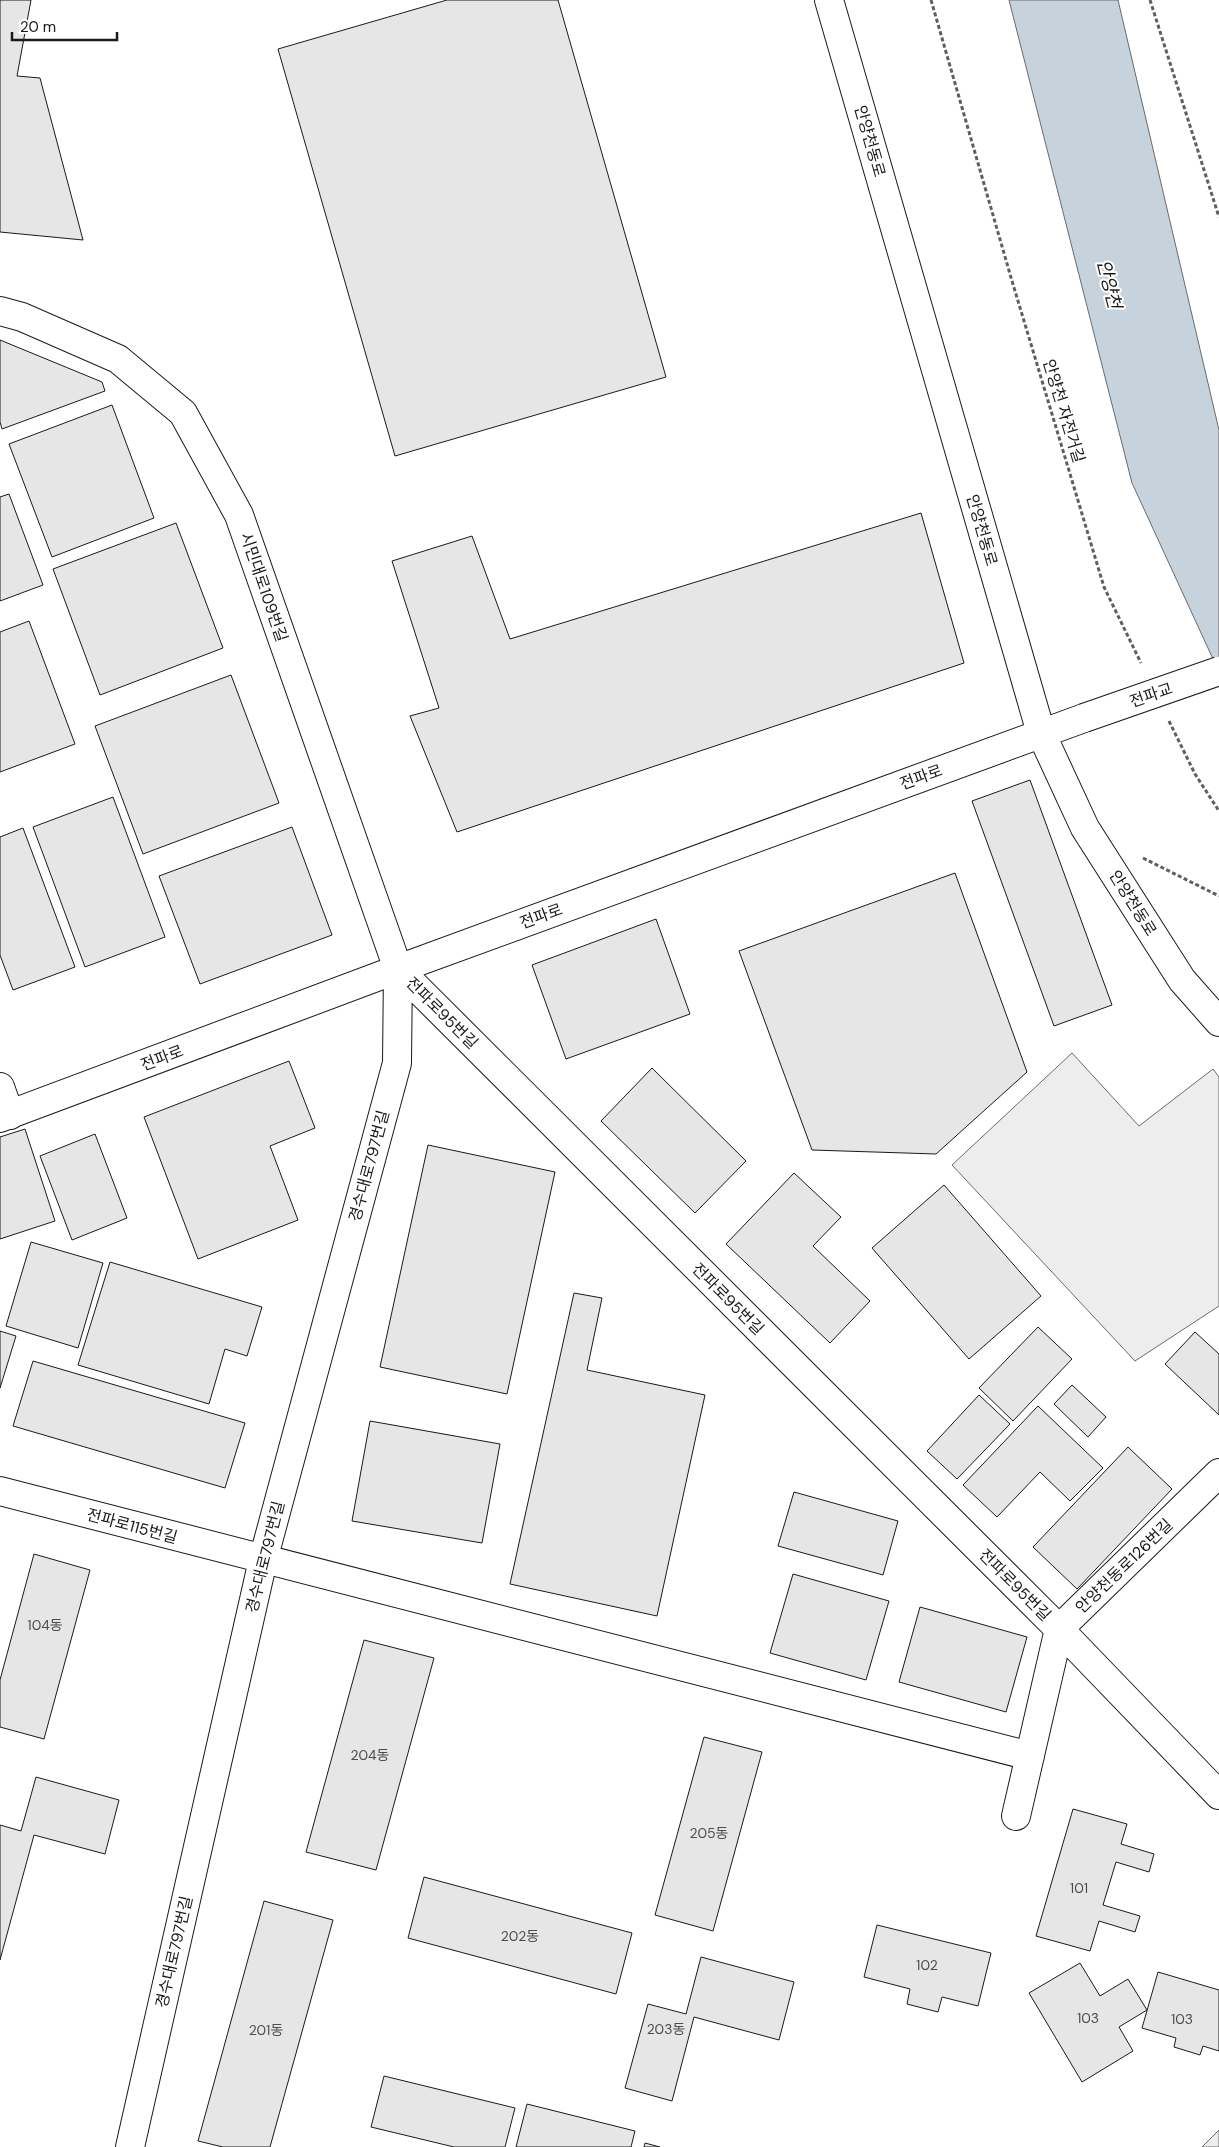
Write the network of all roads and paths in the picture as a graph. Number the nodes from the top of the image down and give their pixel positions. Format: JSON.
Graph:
{"nodes":[{"id":1,"x":829,"y":0,"type":"edge"},
{"id":2,"x":931,"y":0,"type":"edge"},
{"id":3,"x":1150,"y":0,"type":"edge"},
{"id":4,"x":1219,"y":217,"type":"edge"},
{"id":5,"x":0,"y":311,"type":"edge"},
{"id":6,"x":1143,"y":667,"type":"dead end"},
{"id":7,"x":1219,"y":671,"type":"edge"},
{"id":8,"x":1165,"y":712,"type":"dead end"},
{"id":9,"x":1084,"y":718,"type":"joint"},
{"id":10,"x":1041,"y":733,"type":"junction"},
{"id":11,"x":1219,"y":811,"type":"edge"},
{"id":12,"x":1135,"y":853,"type":"dead end"},
{"id":13,"x":1219,"y":896,"type":"edge"},
{"id":14,"x":398,"y":969,"type":"junction"},
{"id":15,"x":1219,"y":1022,"type":"edge"},
{"id":16,"x":0,"y":1086,"type":"edge"},
{"id":17,"x":5,"y":1117,"type":"edge"},
{"id":18,"x":1219,"y":1473,"type":"edge"},
{"id":19,"x":0,"y":1491,"type":"edge"},
{"id":20,"x":263,"y":1560,"type":"junction"},
{"id":21,"x":1059,"y":1629,"type":"junction"},
{"id":22,"x":1030,"y":1756,"type":"junction"},
{"id":23,"x":1219,"y":1795,"type":"edge"},
{"id":24,"x":1016,"y":1816,"type":"dead end"},
{"id":25,"x":130,"y":2147,"type":"edge"}],
"edges":[{"from":1,"to":10,"type":"street","name":"안양천동로"},
{"from":2,"to":6,"type":"path","name":"안양천 자전거길"},
{"from":3,"to":4,"type":"path"},
{"from":5,"to":14,"type":"street","name":"시민대로109번길"},
{"from":7,"to":9,"type":"street","name":"전파교","bridge":true},
{"from":8,"to":11,"type":"path"},
{"from":9,"to":10,"type":"street","name":"전파로"},
{"from":10,"to":14,"type":"street","name":"전파로"},
{"from":10,"to":15,"type":"street","name":"안양천동로"},
{"from":12,"to":13,"type":"path"},
{"from":14,"to":17,"type":"street","name":"전파로"},
{"from":14,"to":20,"type":"street","name":"경수대로797번길"},
{"from":14,"to":21,"type":"street","name":"전파로95번길"},
{"from":16,"to":17,"type":"street"},
{"from":18,"to":21,"type":"street","name":"안양천동로126번길"},
{"from":19,"to":20,"type":"street","name":"전파로115번길"},
{"from":20,"to":22,"type":"street","name":"전파로115번길"},
{"from":20,"to":25,"type":"street","name":"경수대로797번길"},
{"from":21,"to":22,"type":"street"},
{"from":21,"to":23,"type":"street","name":"전파로95번길"},
{"from":22,"to":24,"type":"street"}]}
